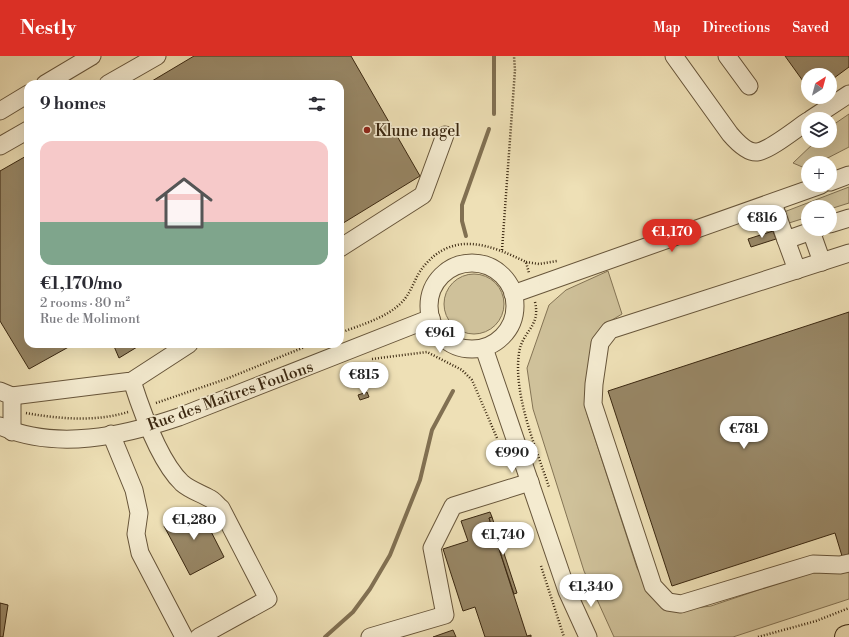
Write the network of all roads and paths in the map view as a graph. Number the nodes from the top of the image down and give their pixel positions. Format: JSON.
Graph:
{"nodes":[{"id":1,"x":92,"y":56,"type":"edge"},
{"id":2,"x":157,"y":56,"type":"edge"},
{"id":3,"x":514,"y":56,"type":"edge"},
{"id":4,"x":674,"y":56,"type":"edge"},
{"id":5,"x":726,"y":56,"type":"edge"},
{"id":6,"x":52,"y":80,"type":"edge"},
{"id":7,"x":115,"y":80,"type":"edge"},
{"id":8,"x":749,"y":86,"type":"dead end"},
{"id":9,"x":849,"y":94,"type":"edge"},
{"id":10,"x":24,"y":96,"type":"edge"},
{"id":11,"x":0,"y":111,"type":"edge"},
{"id":12,"x":822,"y":112,"type":"edge"},
{"id":13,"x":801,"y":126,"type":"edge"},
{"id":14,"x":24,"y":132,"type":"edge"},
{"id":15,"x":445,"y":135,"type":"dead end"},
{"id":16,"x":0,"y":146,"type":"edge"},
{"id":17,"x":849,"y":175,"type":"edge"},
{"id":18,"x":837,"y":179,"type":"edge"},
{"id":19,"x":802,"y":192,"type":"edge"},
{"id":20,"x":773,"y":203,"type":"junction"},
{"id":21,"x":849,"y":218,"type":"edge"},
{"id":22,"x":837,"y":222,"type":"edge"},
{"id":23,"x":801,"y":235,"type":"edge"},
{"id":24,"x":816,"y":236,"type":"edge"},
{"id":25,"x":786,"y":240,"type":"junction"},
{"id":26,"x":344,"y":245,"type":"edge"},
{"id":27,"x":502,"y":250,"type":"dead end"},
{"id":28,"x":849,"y":253,"type":"edge"},
{"id":29,"x":822,"y":262,"type":"junction"},
{"id":30,"x":797,"y":270,"type":"junction"},
{"id":31,"x":514,"y":294,"type":"junction"},
{"id":32,"x":430,"y":318,"type":"junction"},
{"id":33,"x":183,"y":348,"type":"edge"},
{"id":34,"x":302,"y":348,"type":"edge"},
{"id":35,"x":484,"y":348,"type":"junction"},
{"id":36,"x":370,"y":359,"type":"dead end"},
{"id":37,"x":132,"y":380,"type":"junction"},
{"id":38,"x":8,"y":398,"type":"edge"},
{"id":39,"x":142,"y":408,"type":"junction"},
{"id":40,"x":150,"y":427,"type":"junction"},
{"id":41,"x":6,"y":429,"type":"edge"},
{"id":42,"x":111,"y":434,"type":"junction"},
{"id":43,"x":498,"y":439,"type":"dead end"},
{"id":44,"x":530,"y":482,"type":"junction"},
{"id":45,"x":849,"y":563,"type":"edge"},
{"id":46,"x":540,"y":564,"type":"dead end"},
{"id":47,"x":568,"y":591,"type":"junction"},
{"id":48,"x":849,"y":608,"type":"edge"},
{"id":49,"x":849,"y":636,"type":"edge"},
{"id":50,"x":184,"y":637,"type":"edge"},
{"id":51,"x":199,"y":637,"type":"edge"},
{"id":52,"x":370,"y":637,"type":"edge"},
{"id":53,"x":564,"y":637,"type":"edge"},
{"id":54,"x":577,"y":637,"type":"edge"},
{"id":55,"x":588,"y":637,"type":"edge"},
{"id":56,"x":758,"y":637,"type":"edge"},
{"id":57,"x":846,"y":637,"type":"edge"}],
"edges":[{"from":1,"to":6,"type":"street"},
{"from":2,"to":7,"type":"street"},
{"from":3,"to":27,"type":"path"},
{"from":4,"to":13,"type":"street"},
{"from":5,"to":8,"type":"street"},
{"from":9,"to":12,"type":"street"},
{"from":10,"to":11,"type":"street"},
{"from":14,"to":16,"type":"street"},
{"from":15,"to":26,"type":"street"},
{"from":17,"to":18,"type":"street"},
{"from":19,"to":20,"type":"street"},
{"from":20,"to":25,"type":"street"},
{"from":20,"to":31,"type":"street"},
{"from":21,"to":22,"type":"street"},
{"from":23,"to":25,"type":"street"},
{"from":24,"to":29,"type":"street"},
{"from":25,"to":30,"type":"street"},
{"from":28,"to":29,"type":"street"},
{"from":29,"to":30,"type":"street"},
{"from":30,"to":45,"type":"street"},
{"from":31,"to":32,"type":"street"},
{"from":31,"to":35,"type":"street"},
{"from":32,"to":35,"type":"street"},
{"from":32,"to":40,"type":"street","name":"Rue des Maîtres Foulons"},
{"from":33,"to":37,"type":"street"},
{"from":34,"to":39,"type":"path"},
{"from":35,"to":44,"type":"street"},
{"from":36,"to":43,"type":"path"},
{"from":37,"to":38,"type":"street"},
{"from":37,"to":39,"type":"street"},
{"from":38,"to":39,"type":"path"},
{"from":38,"to":41,"type":"street"},
{"from":39,"to":40,"type":"street"},
{"from":40,"to":42,"type":"street","name":"Rue des Maîtres Foulons"},
{"from":40,"to":51,"type":"street"},
{"from":41,"to":42,"type":"street","name":"Rue des Maîtres Foulons"},
{"from":42,"to":50,"type":"street"},
{"from":44,"to":47,"type":"street"},
{"from":44,"to":52,"type":"street"},
{"from":46,"to":53,"type":"path"},
{"from":47,"to":54,"type":"street"},
{"from":47,"to":55,"type":"street"},
{"from":48,"to":56,"type":"path"},
{"from":49,"to":57,"type":"main road"}]}
